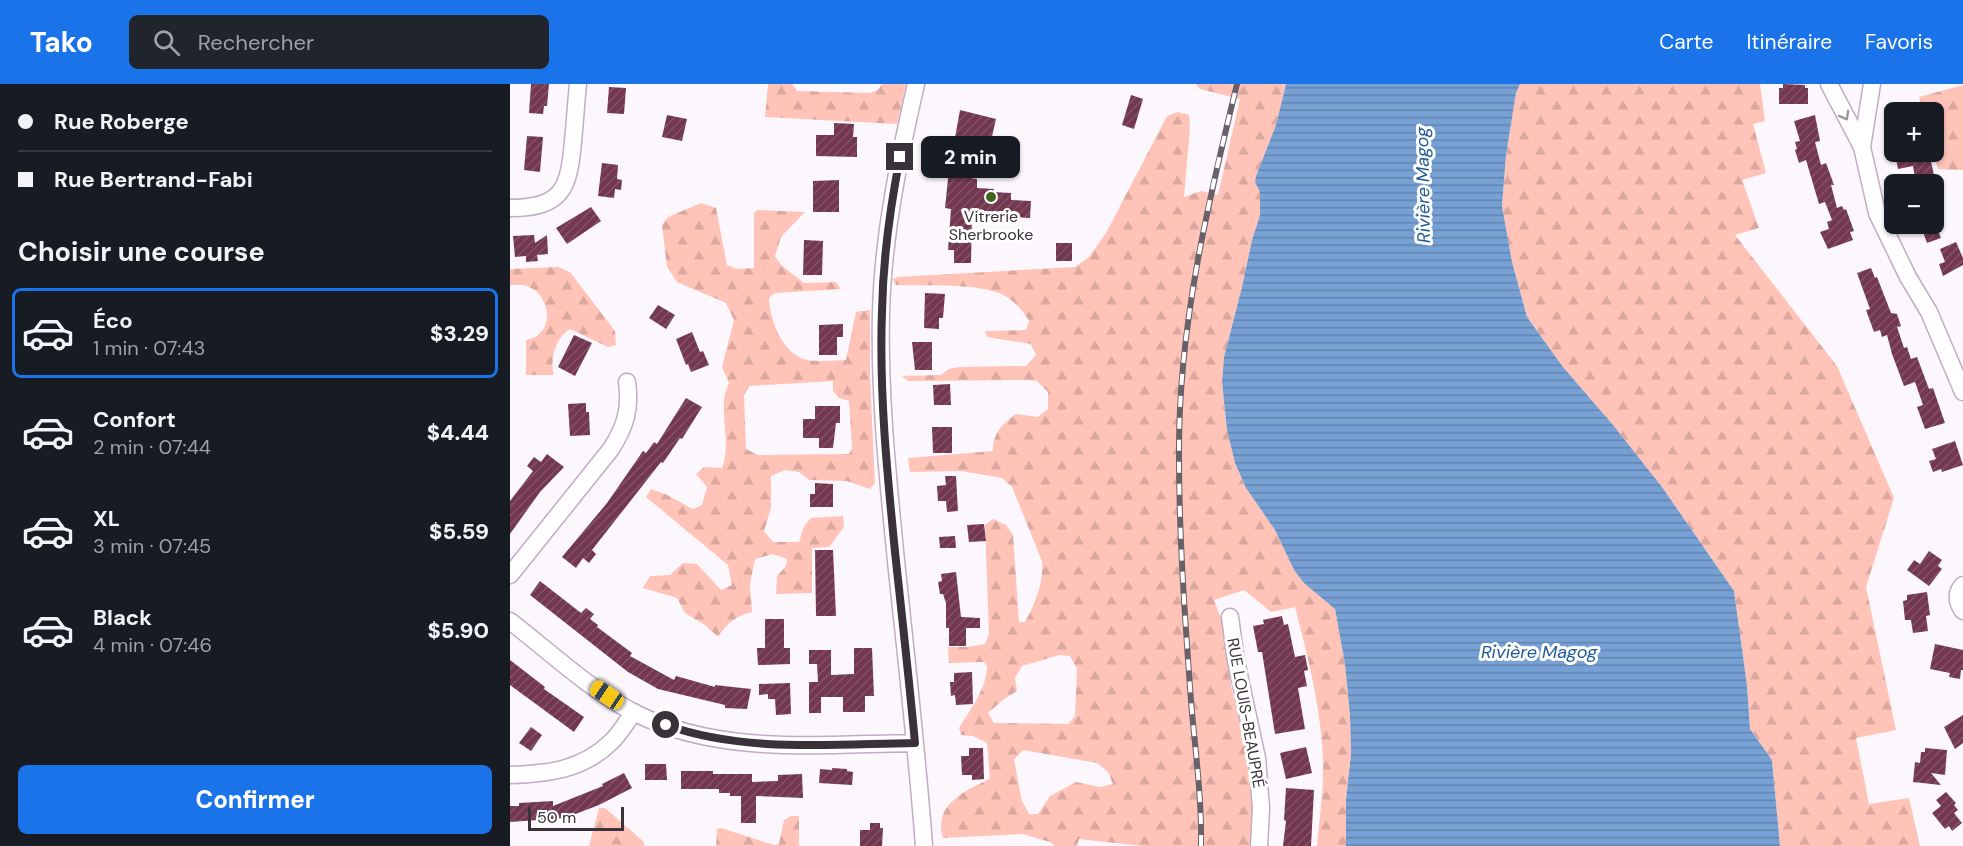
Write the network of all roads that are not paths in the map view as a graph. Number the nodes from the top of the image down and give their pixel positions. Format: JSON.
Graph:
{"nodes":[{"id":1,"x":578,"y":84,"type":"edge"},
{"id":2,"x":916,"y":84,"type":"edge"},
{"id":3,"x":1829,"y":84,"type":"edge"},
{"id":4,"x":1872,"y":84,"type":"edge"},
{"id":5,"x":1862,"y":147,"type":"junction"},
{"id":6,"x":510,"y":208,"type":"edge"},
{"id":7,"x":627,"y":382,"type":"dead end"},
{"id":8,"x":1963,"y":392,"type":"edge"},
{"id":9,"x":510,"y":575,"type":"edge"},
{"id":10,"x":1963,"y":585,"type":"edge"},
{"id":11,"x":1963,"y":611,"type":"edge"},
{"id":12,"x":1230,"y":617,"type":"dead end"},
{"id":13,"x":510,"y":621,"type":"edge"},
{"id":14,"x":634,"y":712,"type":"junction"},
{"id":15,"x":915,"y":743,"type":"junction"},
{"id":16,"x":510,"y":775,"type":"edge"},
{"id":17,"x":924,"y":846,"type":"edge"},
{"id":18,"x":1259,"y":846,"type":"edge"}],
"edges":[{"from":1,"to":6,"type":"street"},
{"from":2,"to":15,"type":"street"},
{"from":3,"to":5,"type":"street","one_way":true},
{"from":4,"to":5,"type":"street"},
{"from":5,"to":8,"type":"street"},
{"from":7,"to":9,"type":"street"},
{"from":10,"to":11,"type":"street"},
{"from":12,"to":18,"type":"street","name":"RUE LOUIS-BEAUPRÉ"},
{"from":13,"to":14,"type":"street"},
{"from":14,"to":15,"type":"street"},
{"from":14,"to":16,"type":"street"},
{"from":15,"to":17,"type":"street"}]}
